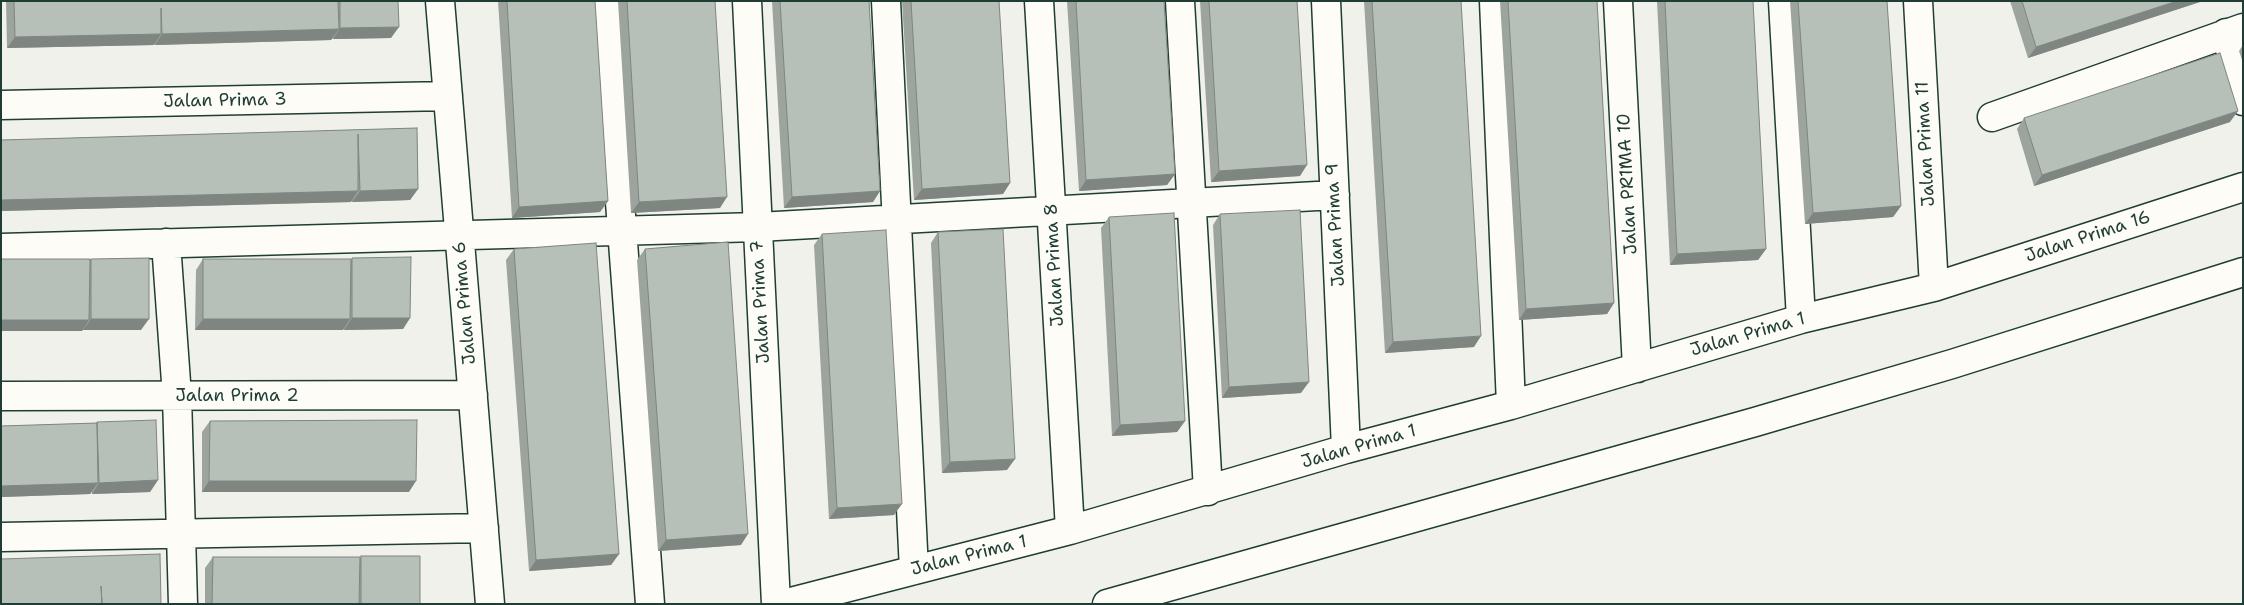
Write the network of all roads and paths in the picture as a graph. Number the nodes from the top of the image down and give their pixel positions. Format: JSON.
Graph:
{"nodes":[{"id":1,"x":440,"y":1,"type":"edge"},
{"id":2,"x":606,"y":1,"type":"edge"},
{"id":3,"x":746,"y":1,"type":"edge"},
{"id":4,"x":886,"y":1,"type":"edge"},
{"id":5,"x":1039,"y":1,"type":"edge"},
{"id":6,"x":1180,"y":1,"type":"edge"},
{"id":7,"x":1326,"y":1,"type":"edge"},
{"id":8,"x":1494,"y":1,"type":"edge"},
{"id":9,"x":1618,"y":1,"type":"edge"},
{"id":10,"x":1783,"y":1,"type":"edge"},
{"id":11,"x":1918,"y":1,"type":"edge"},
{"id":12,"x":2234,"y":30,"type":"edge"},
{"id":13,"x":448,"y":96,"type":"junction"},
{"id":14,"x":2243,"y":101,"type":"edge"},
{"id":15,"x":1,"y":105,"type":"edge"},
{"id":16,"x":1992,"y":117,"type":"dead end"},
{"id":17,"x":2243,"y":187,"type":"edge"},
{"id":18,"x":1335,"y":195,"type":"junction"},
{"id":19,"x":1192,"y":203,"type":"junction"},
{"id":20,"x":1052,"y":211,"type":"junction"},
{"id":21,"x":897,"y":219,"type":"junction"},
{"id":22,"x":758,"y":227,"type":"junction"},
{"id":23,"x":622,"y":231,"type":"junction"},
{"id":24,"x":460,"y":236,"type":"junction"},
{"id":25,"x":166,"y":244,"type":"junction"},
{"id":26,"x":1,"y":248,"type":"edge"},
{"id":27,"x":2243,"y":272,"type":"edge"},
{"id":28,"x":1934,"y":286,"type":"junction"},
{"id":29,"x":1801,"y":318,"type":"junction"},
{"id":30,"x":1637,"y":368,"type":"junction"},
{"id":31,"x":473,"y":395,"type":"junction"},
{"id":32,"x":1,"y":396,"type":"edge"},
{"id":33,"x":177,"y":396,"type":"junction"},
{"id":34,"x":1511,"y":405,"type":"junction"},
{"id":35,"x":1346,"y":450,"type":"junction"},
{"id":36,"x":1208,"y":491,"type":"junction"},
{"id":37,"x":484,"y":528,"type":"junction"},
{"id":38,"x":1070,"y":530,"type":"junction"},
{"id":39,"x":180,"y":533,"type":"junction"},
{"id":40,"x":1,"y":537,"type":"edge"},
{"id":41,"x":914,"y":570,"type":"junction"},
{"id":42,"x":183,"y":604,"type":"edge"},
{"id":43,"x":490,"y":604,"type":"edge"},
{"id":44,"x":650,"y":604,"type":"edge"},
{"id":45,"x":776,"y":604,"type":"edge"},
{"id":46,"x":783,"y":604,"type":"edge"},
{"id":47,"x":1107,"y":604,"type":"edge"}],
"edges":[{"from":1,"to":13,"type":"street","name":"Jalan Prima 6"},
{"from":2,"to":23,"type":"street"},
{"from":3,"to":22,"type":"street","name":"Jalan Prima 7"},
{"from":4,"to":21,"type":"street"},
{"from":5,"to":20,"type":"street","name":"Jalan Prima 8"},
{"from":6,"to":19,"type":"street"},
{"from":7,"to":18,"type":"street","name":"Jalan Prima 9"},
{"from":8,"to":34,"type":"street"},
{"from":9,"to":30,"type":"street","name":"Jalan PR1MA 10"},
{"from":10,"to":29,"type":"street"},
{"from":11,"to":28,"type":"street","name":"Jalan Prima 11"},
{"from":12,"to":14,"type":"street"},
{"from":12,"to":16,"type":"street"},
{"from":13,"to":15,"type":"street","name":"Jalan Prima 3"},
{"from":13,"to":24,"type":"street","name":"Jalan Prima 6"},
{"from":17,"to":28,"type":"street","name":"Jalan Prima 16"},
{"from":18,"to":19,"type":"street"},
{"from":18,"to":35,"type":"street","name":"Jalan Prima 9"},
{"from":19,"to":20,"type":"street"},
{"from":19,"to":36,"type":"street"},
{"from":20,"to":21,"type":"street"},
{"from":20,"to":38,"type":"street","name":"Jalan Prima 8"},
{"from":21,"to":22,"type":"street"},
{"from":21,"to":41,"type":"street"},
{"from":22,"to":23,"type":"street"},
{"from":22,"to":45,"type":"street","name":"Jalan Prima 7"},
{"from":23,"to":24,"type":"street"},
{"from":23,"to":44,"type":"street"},
{"from":24,"to":25,"type":"street"},
{"from":24,"to":31,"type":"street","name":"Jalan Prima 6"},
{"from":25,"to":26,"type":"street"},
{"from":25,"to":33,"type":"street"},
{"from":27,"to":47,"type":"street"},
{"from":28,"to":29,"type":"street","name":"Jalan Prima 1"},
{"from":29,"to":30,"type":"street","name":"Jalan Prima 1"},
{"from":30,"to":34,"type":"street","name":"Jalan Prima 1"},
{"from":31,"to":33,"type":"street","name":"Jalan Prima 2"},
{"from":31,"to":37,"type":"street","name":"Jalan Prima 6"},
{"from":32,"to":33,"type":"street","name":"Jalan Prima 2"},
{"from":33,"to":39,"type":"street"},
{"from":34,"to":35,"type":"street","name":"Jalan Prima 1"},
{"from":35,"to":36,"type":"street","name":"Jalan Prima 1"},
{"from":36,"to":38,"type":"street","name":"Jalan Prima 1"},
{"from":37,"to":39,"type":"street"},
{"from":37,"to":43,"type":"street","name":"Jalan Prima 6"},
{"from":38,"to":41,"type":"street","name":"Jalan Prima 1"},
{"from":39,"to":40,"type":"street"},
{"from":39,"to":42,"type":"street"},
{"from":41,"to":46,"type":"street","name":"Jalan Prima 1"}]}
